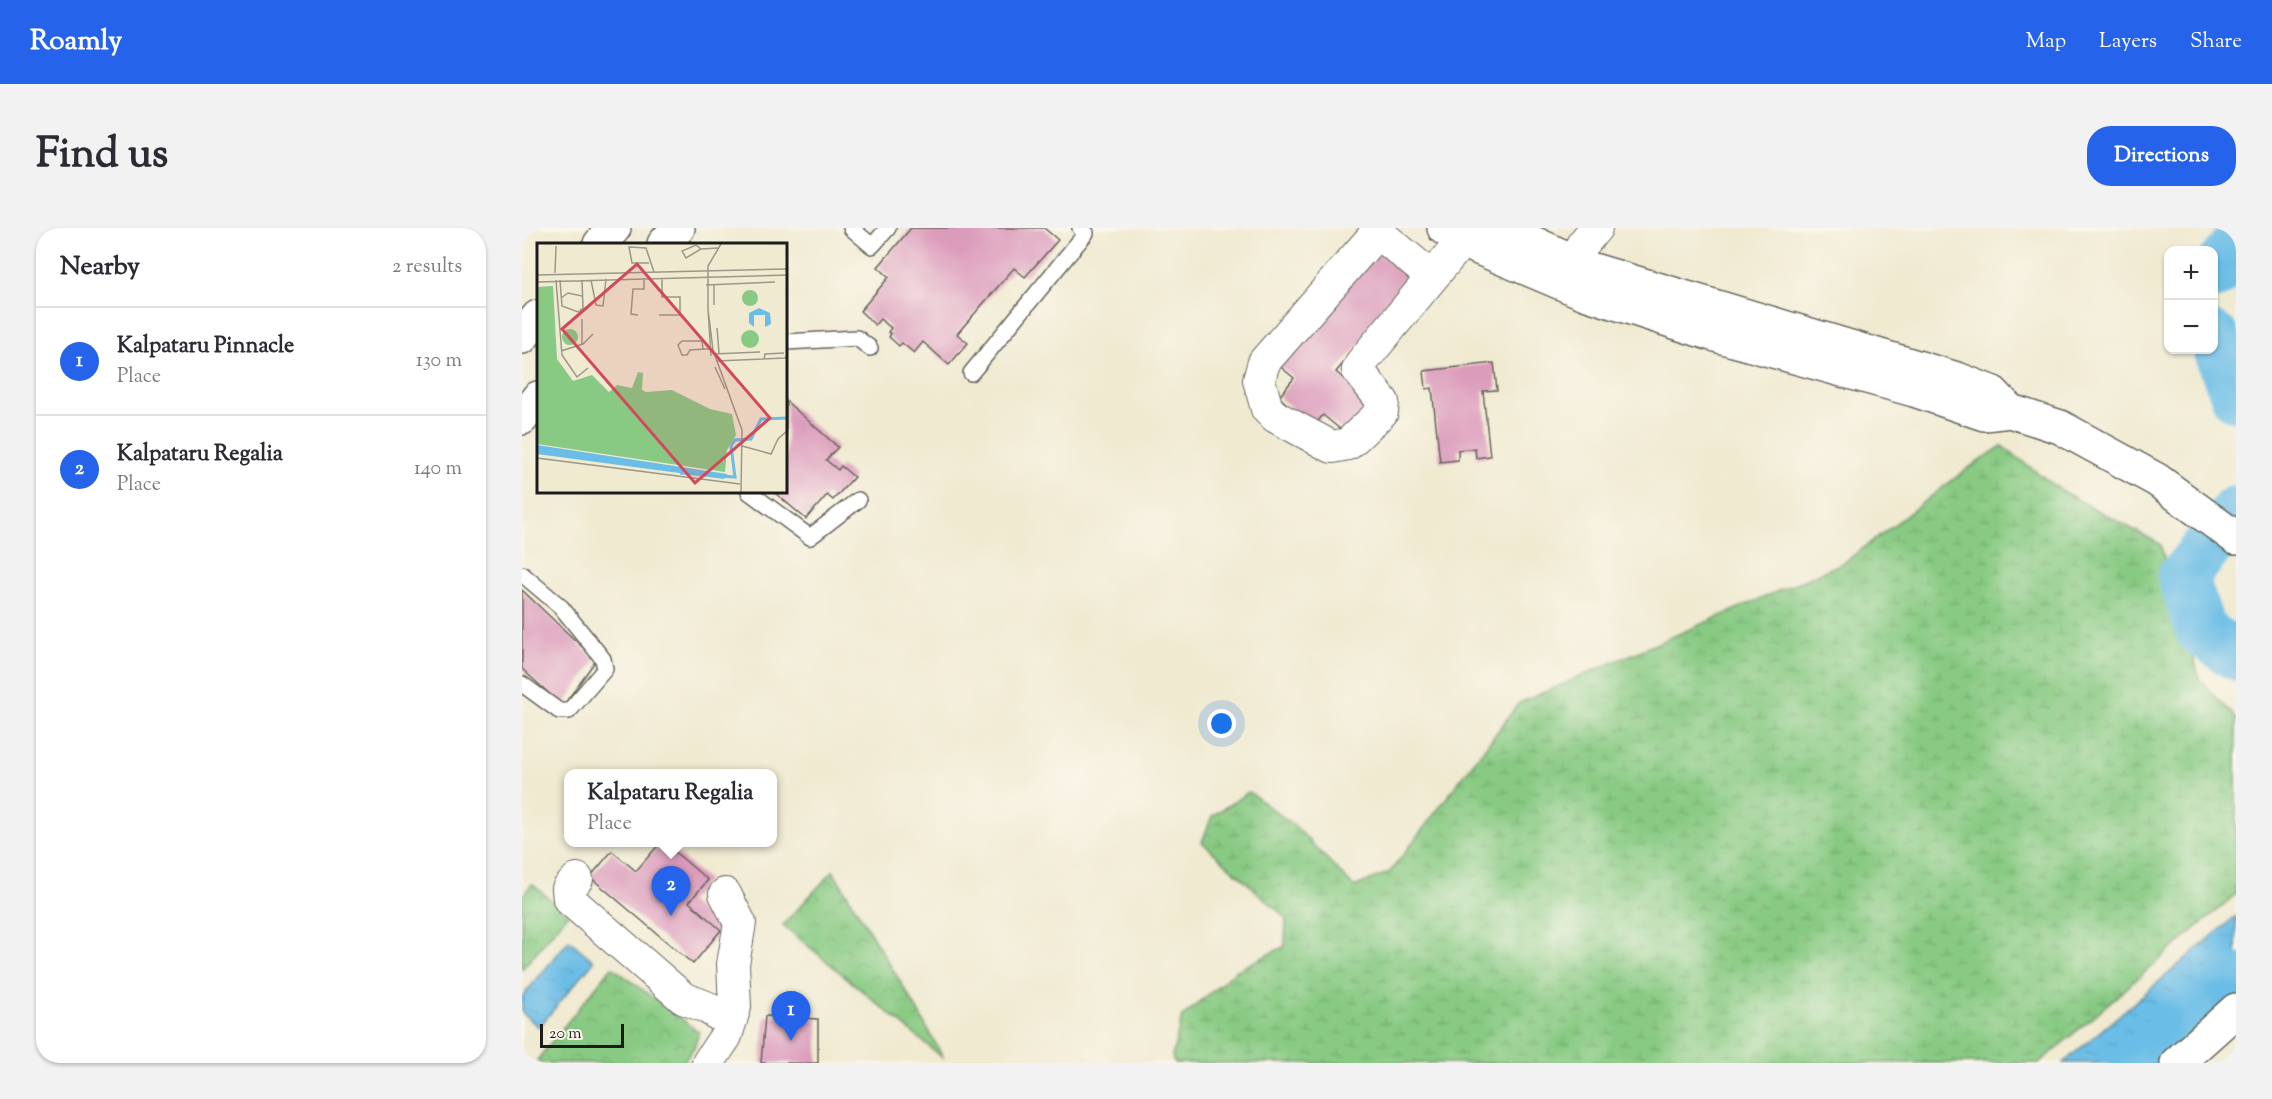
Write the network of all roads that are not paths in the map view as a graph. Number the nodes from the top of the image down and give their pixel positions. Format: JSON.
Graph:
{"nodes":[{"id":1,"x":614,"y":228,"type":"edge"},
{"id":2,"x":678,"y":228,"type":"edge"},
{"id":3,"x":851,"y":228,"type":"edge"},
{"id":4,"x":888,"y":228,"type":"edge"},
{"id":5,"x":1080,"y":228,"type":"edge"},
{"id":6,"x":1596,"y":228,"type":"edge"},
{"id":7,"x":1460,"y":232,"type":"edge"},
{"id":8,"x":1512,"y":238,"type":"edge"},
{"id":9,"x":601,"y":243,"type":"edge"},
{"id":10,"x":665,"y":243,"type":"edge"},
{"id":11,"x":1575,"y":262,"type":"junction"},
{"id":12,"x":1432,"y":277,"type":"junction"},
{"id":13,"x":537,"y":318,"type":"edge"},
{"id":14,"x":522,"y":337,"type":"edge"},
{"id":15,"x":788,"y":342,"type":"edge"},
{"id":16,"x":870,"y":348,"type":"dead end"},
{"id":17,"x":971,"y":373,"type":"dead end"},
{"id":18,"x":1936,"y":385,"type":"junction"},
{"id":19,"x":537,"y":399,"type":"edge"},
{"id":20,"x":522,"y":418,"type":"edge"},
{"id":21,"x":752,"y":494,"type":"edge"},
{"id":22,"x":858,"y":500,"type":"dead end"},
{"id":23,"x":2236,"y":538,"type":"edge"},
{"id":24,"x":522,"y":574,"type":"edge"},
{"id":25,"x":522,"y":684,"type":"edge"},
{"id":26,"x":577,"y":879,"type":"dead end"},
{"id":27,"x":725,"y":894,"type":"dead end"},
{"id":28,"x":2236,"y":1010,"type":"edge"},
{"id":29,"x":730,"y":1022,"type":"junction"},
{"id":30,"x":708,"y":1063,"type":"edge"},
{"id":31,"x":2177,"y":1063,"type":"edge"}],
"edges":[{"from":1,"to":9,"type":"street"},
{"from":2,"to":10,"type":"street"},
{"from":3,"to":4,"type":"lane"},
{"from":5,"to":17,"type":"lane"},
{"from":6,"to":11,"type":"street"},
{"from":7,"to":8,"type":"street"},
{"from":7,"to":12,"type":"street"},
{"from":8,"to":11,"type":"street"},
{"from":8,"to":18,"type":"street"},
{"from":11,"to":18,"type":"street"},
{"from":12,"to":12,"type":"street"},
{"from":13,"to":14,"type":"street"},
{"from":15,"to":16,"type":"lane"},
{"from":18,"to":23,"type":"street"},
{"from":19,"to":20,"type":"street"},
{"from":21,"to":22,"type":"lane"},
{"from":24,"to":25,"type":"lane"},
{"from":26,"to":29,"type":"street"},
{"from":27,"to":29,"type":"street"},
{"from":28,"to":31,"type":"street"},
{"from":29,"to":30,"type":"street"}]}
